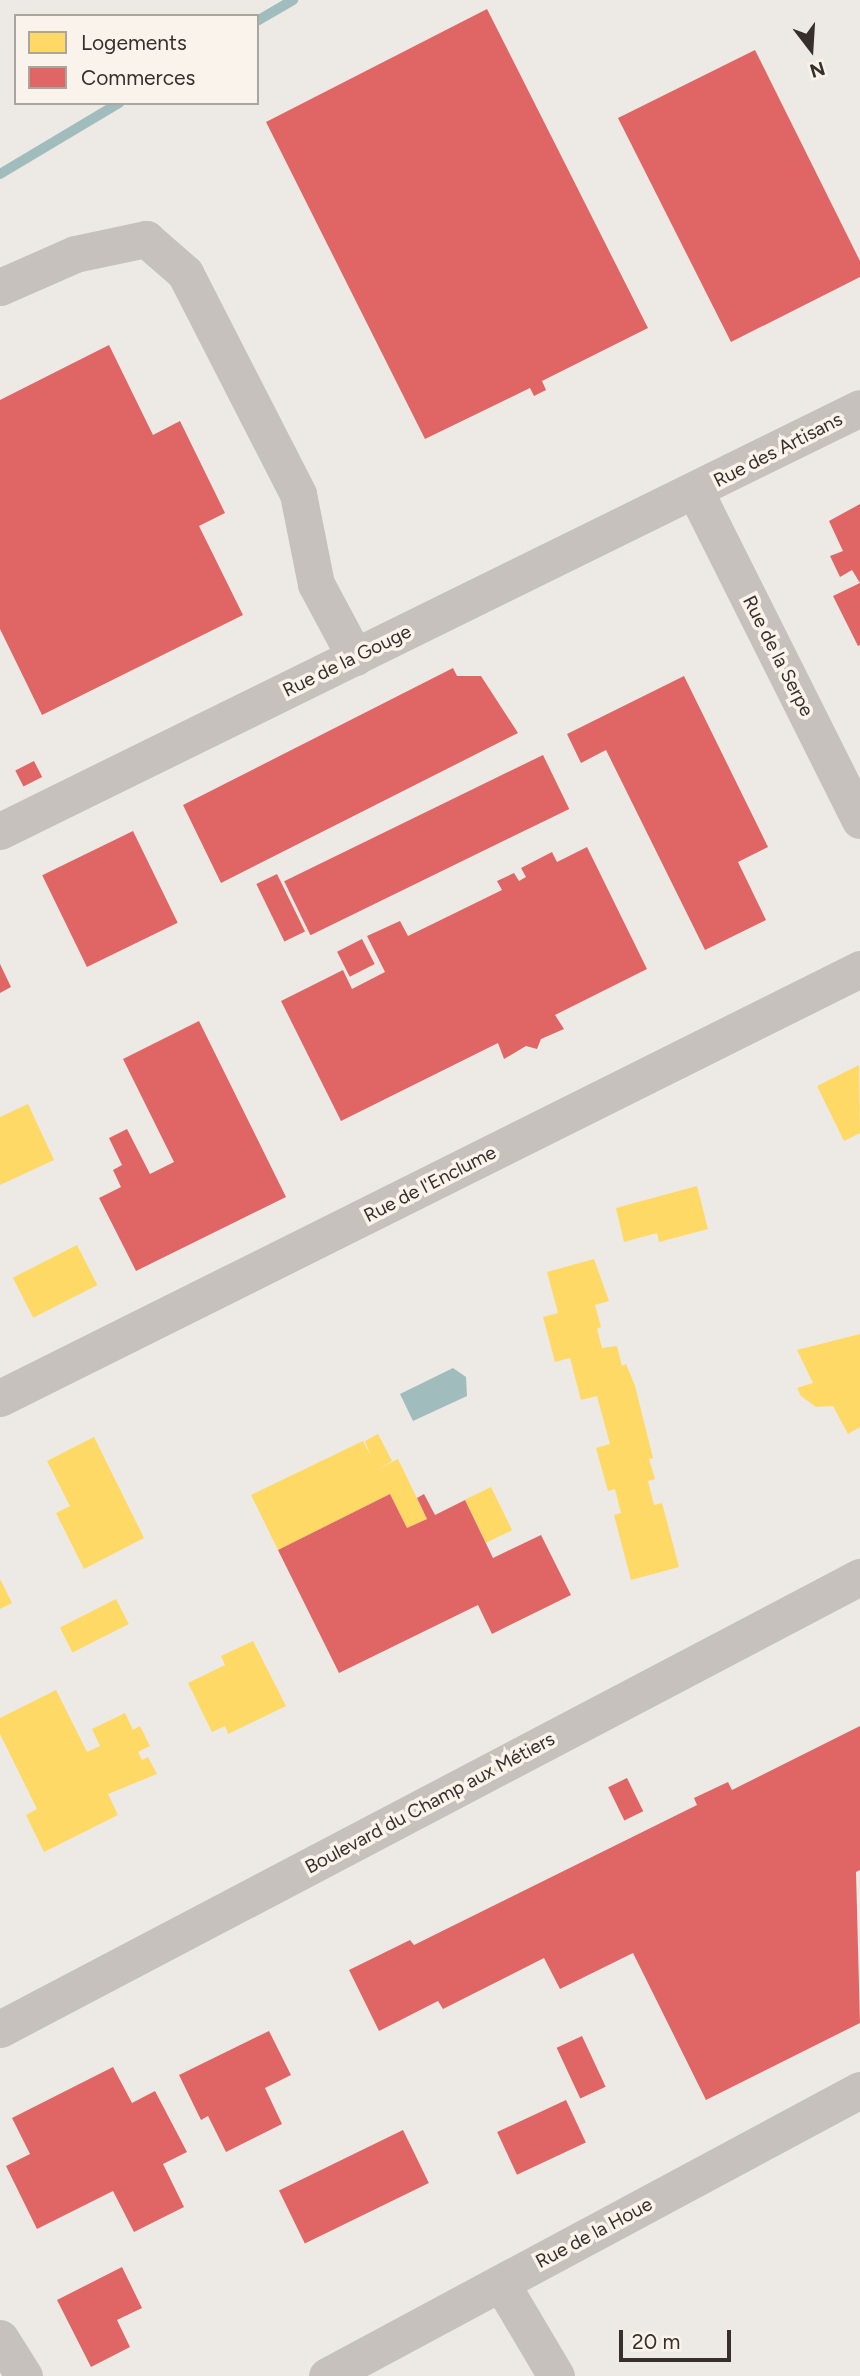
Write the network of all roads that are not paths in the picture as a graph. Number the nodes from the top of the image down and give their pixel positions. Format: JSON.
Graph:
{"nodes":[{"id":1,"x":0,"y":287,"type":"edge"},
{"id":2,"x":860,"y":408,"type":"edge"},
{"id":3,"x":695,"y":491,"type":"junction"},
{"id":4,"x":355,"y":657,"type":"junction"},
{"id":5,"x":4,"y":818,"type":"edge"},
{"id":6,"x":860,"y":820,"type":"edge"},
{"id":7,"x":860,"y":969,"type":"edge"},
{"id":8,"x":2,"y":1391,"type":"edge"},
{"id":9,"x":860,"y":1577,"type":"edge"},
{"id":10,"x":0,"y":2029,"type":"edge"},
{"id":11,"x":860,"y":2090,"type":"edge"},
{"id":12,"x":501,"y":2283,"type":"junction"},
{"id":13,"x":0,"y":2337,"type":"edge"},
{"id":14,"x":24,"y":2376,"type":"edge"},
{"id":15,"x":327,"y":2376,"type":"edge"},
{"id":16,"x":556,"y":2376,"type":"edge"}],
"edges":[{"from":1,"to":4,"type":"street"},
{"from":2,"to":3,"type":"street","name":"Rue des Artisans"},
{"from":3,"to":4,"type":"street","name":"Rue de la Gouge"},
{"from":3,"to":6,"type":"street","name":"Rue de la Serpe"},
{"from":4,"to":5,"type":"street","name":"Rue de la Gouge"},
{"from":7,"to":8,"type":"street","name":"Rue de l'Enclume"},
{"from":9,"to":10,"type":"street","name":"Boulevard du Champ aux Métiers"},
{"from":11,"to":12,"type":"street","name":"Rue de la Houe"},
{"from":12,"to":15,"type":"street","name":"Rue de la Houe"},
{"from":12,"to":16,"type":"street"},
{"from":13,"to":14,"type":"street"}]}
